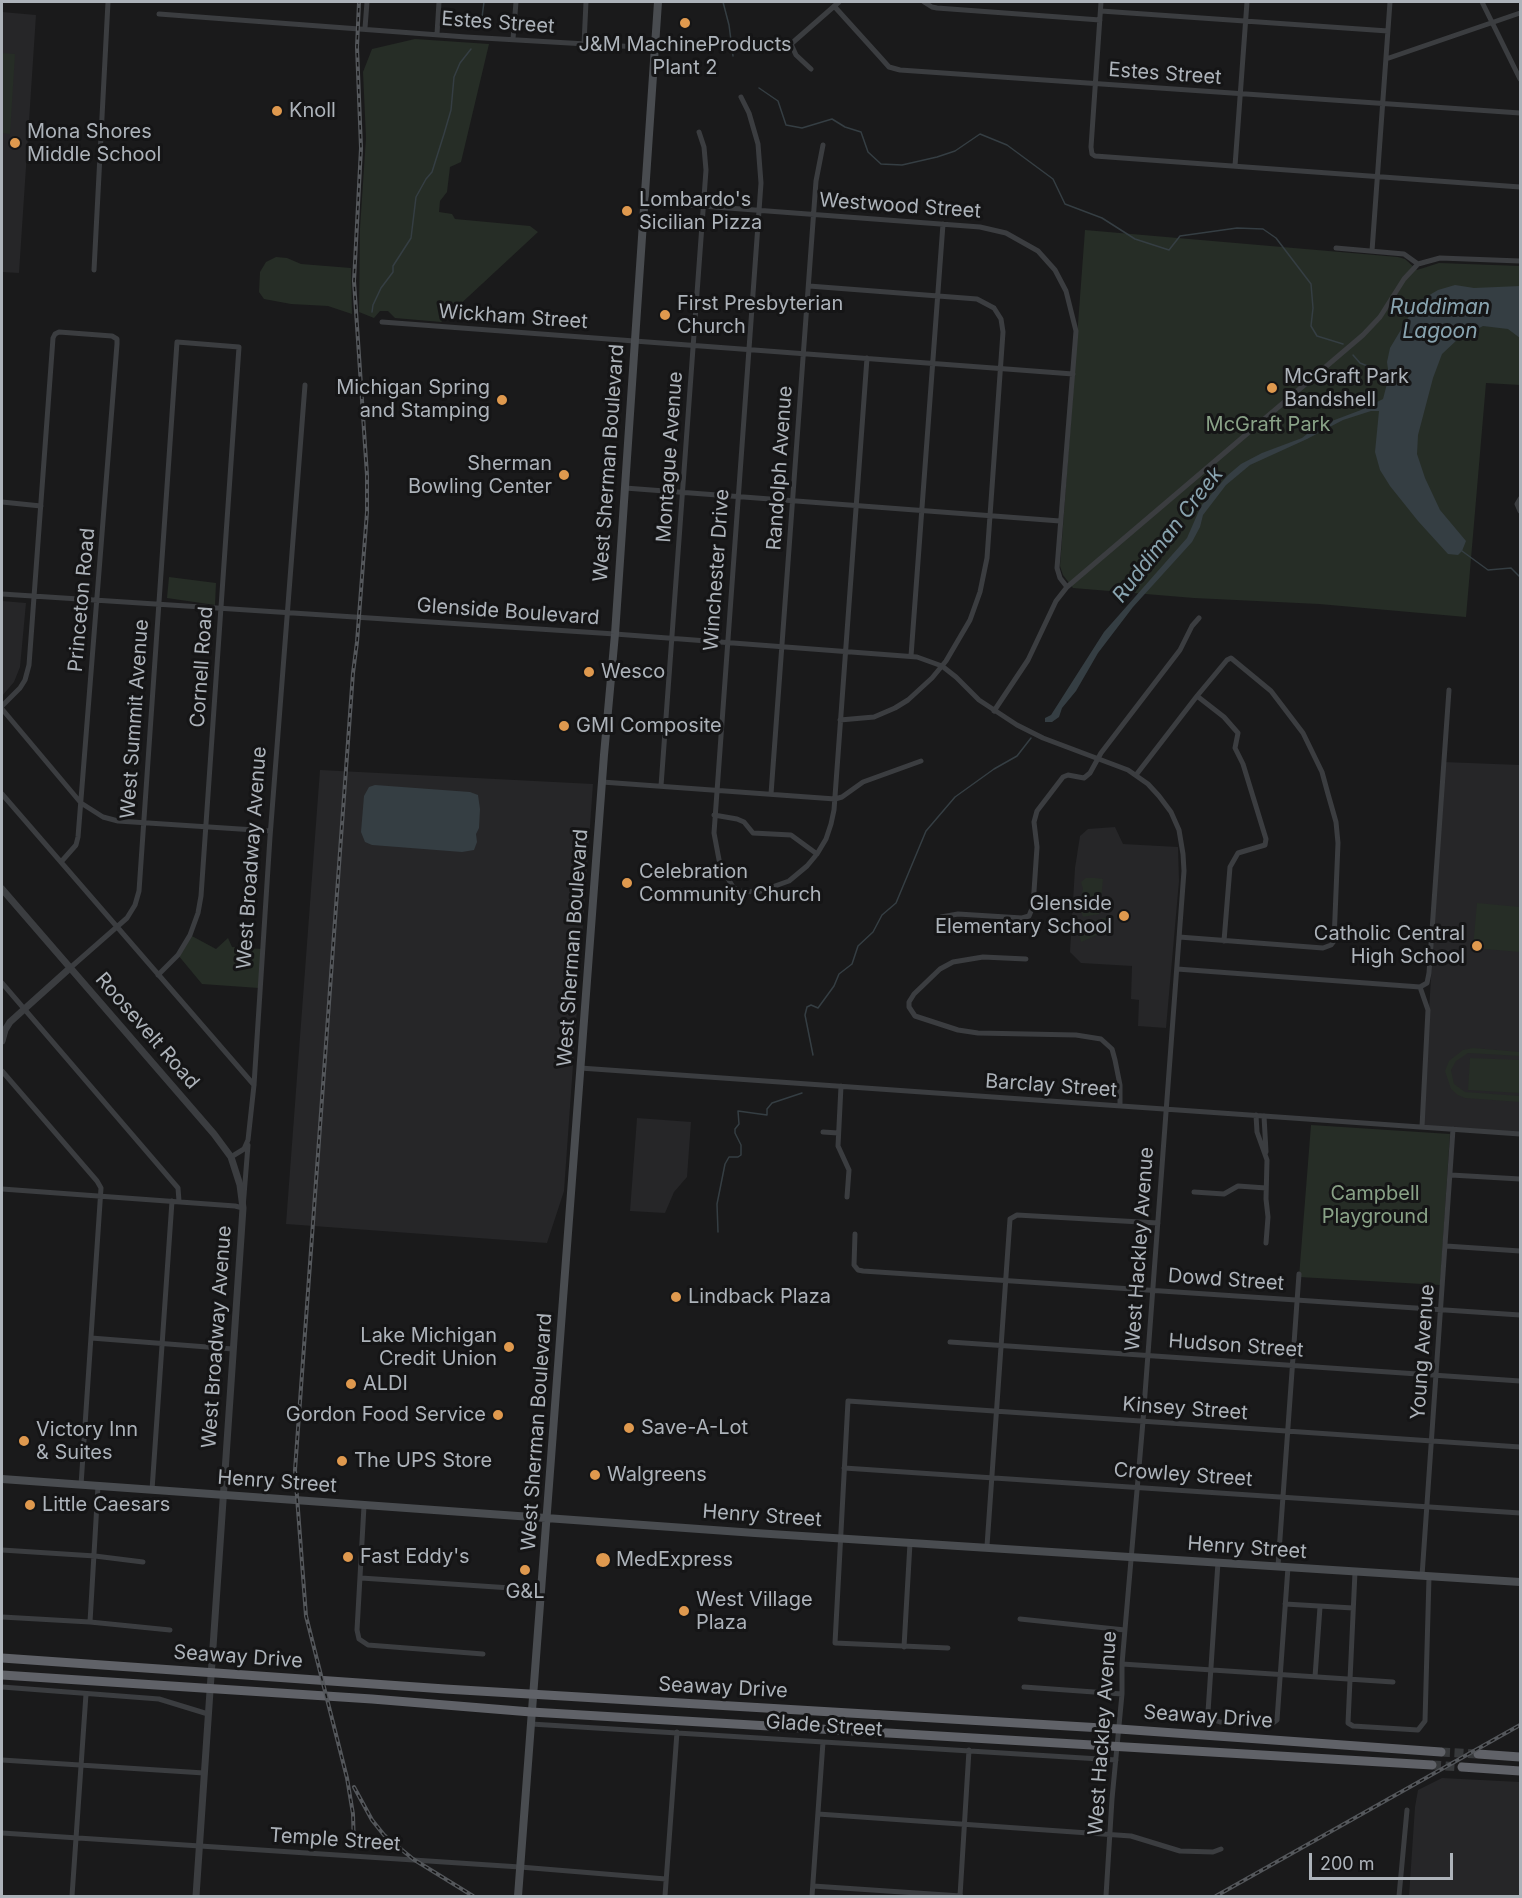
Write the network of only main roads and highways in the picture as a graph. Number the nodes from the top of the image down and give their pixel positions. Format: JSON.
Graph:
{"nodes":[{"id":1,"x":658,"y":2,"type":"edge"},
{"id":2,"x":2,"y":1479,"type":"edge"},
{"id":3,"x":547,"y":1518,"type":"junction"},
{"id":4,"x":1521,"y":1582,"type":"edge"},
{"id":5,"x":2,"y":1658,"type":"edge"},
{"id":6,"x":70,"y":1663,"type":"junction"},
{"id":7,"x":2,"y":1673,"type":"edge"},
{"id":8,"x":521,"y":1693,"type":"junction"},
{"id":9,"x":533,"y":1694,"type":"junction"},
{"id":10,"x":635,"y":1701,"type":"junction"},
{"id":11,"x":433,"y":1704,"type":"junction"},
{"id":12,"x":535,"y":1712,"type":"junction"},
{"id":13,"x":1107,"y":1729,"type":"junction"},
{"id":14,"x":1221,"y":1737,"type":"junction"},
{"id":15,"x":1025,"y":1741,"type":"junction"},
{"id":16,"x":1128,"y":1747,"type":"junction"},
{"id":17,"x":1442,"y":1752,"type":"tunnel mouth"},
{"id":18,"x":1478,"y":1754,"type":"tunnel mouth"},
{"id":19,"x":1521,"y":1757,"type":"edge"},
{"id":20,"x":1432,"y":1765,"type":"tunnel mouth"},
{"id":21,"x":1462,"y":1767,"type":"tunnel mouth"},
{"id":22,"x":1521,"y":1771,"type":"edge"},
{"id":23,"x":518,"y":1896,"type":"edge"}],
"edges":[{"from":1,"to":3,"type":"main road","name":"West Sherman Boulevard"},
{"from":2,"to":3,"type":"main road","name":"Henry Street"},
{"from":3,"to":4,"type":"main road","name":"Henry Street"},
{"from":3,"to":9,"type":"main road","name":"West Sherman Boulevard"},
{"from":5,"to":6,"type":"highway","name":"Seaway Drive"},
{"from":6,"to":7,"type":"highway"},
{"from":6,"to":8,"type":"highway","name":"Seaway Drive"},
{"from":7,"to":11,"type":"highway","name":"Seaway Drive"},
{"from":8,"to":9,"type":"highway","name":"Seaway Drive"},
{"from":8,"to":11,"type":"highway"},
{"from":9,"to":10,"type":"highway","name":"Seaway Drive"},
{"from":9,"to":12,"type":"main road","name":"West Sherman Boulevard"},
{"from":10,"to":12,"type":"highway"},
{"from":10,"to":13,"type":"highway","name":"Seaway Drive"},
{"from":11,"to":12,"type":"highway","name":"Seaway Drive"},
{"from":12,"to":15,"type":"highway","name":"Seaway Drive"},
{"from":12,"to":23,"type":"main road","name":"West Sherman Boulevard"},
{"from":13,"to":14,"type":"highway","name":"Seaway Drive"},
{"from":13,"to":15,"type":"highway"},
{"from":14,"to":16,"type":"highway"},
{"from":14,"to":17,"type":"highway","name":"Seaway Drive"},
{"from":15,"to":16,"type":"highway","name":"Seaway Drive"},
{"from":16,"to":20,"type":"highway","name":"Seaway Drive"},
{"from":18,"to":19,"type":"highway"},
{"from":21,"to":22,"type":"highway"}]}
